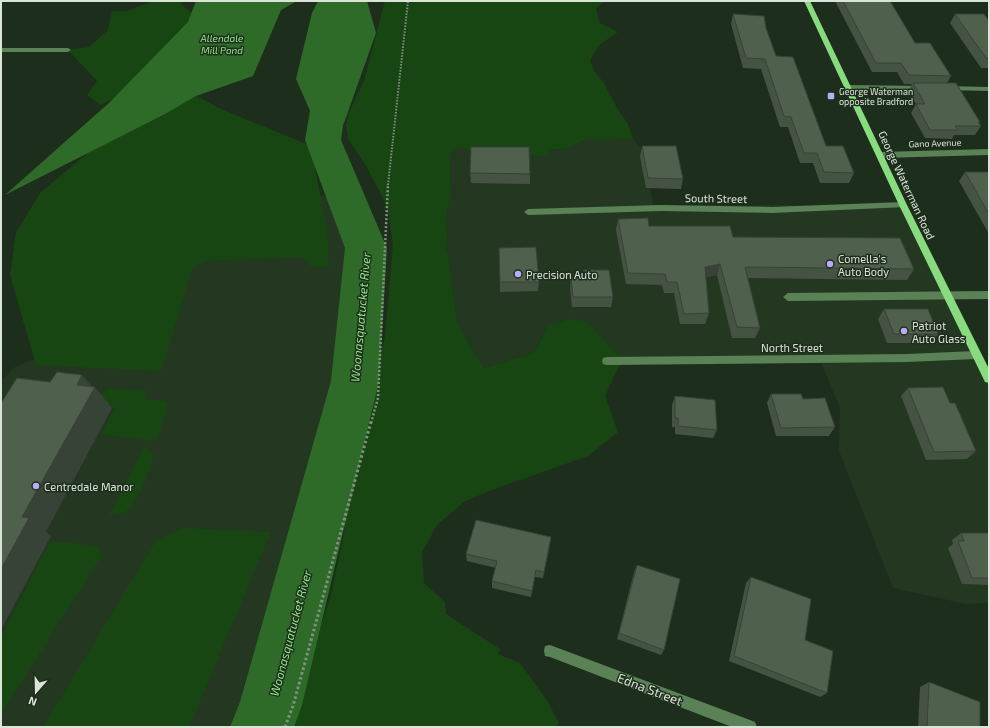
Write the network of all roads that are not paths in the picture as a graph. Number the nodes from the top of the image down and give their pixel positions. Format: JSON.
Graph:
{"nodes":[{"id":1,"x":807,"y":1,"type":"edge"},
{"id":2,"x":1,"y":50,"type":"edge"},
{"id":3,"x":68,"y":50,"type":"dead end"},
{"id":4,"x":848,"y":87,"type":"junction"},
{"id":5,"x":989,"y":89,"type":"edge"},
{"id":6,"x":989,"y":152,"type":"edge"},
{"id":7,"x":881,"y":155,"type":"junction"},
{"id":8,"x":903,"y":204,"type":"junction"},
{"id":9,"x":528,"y":212,"type":"dead end"},
{"id":10,"x":989,"y":295,"type":"edge"},
{"id":11,"x":948,"y":296,"type":"junction"},
{"id":12,"x":788,"y":297,"type":"dead end"},
{"id":13,"x":976,"y":355,"type":"junction"},
{"id":14,"x":607,"y":361,"type":"dead end"},
{"id":15,"x":989,"y":378,"type":"edge"},
{"id":16,"x":550,"y":651,"type":"dead end"},
{"id":17,"x":750,"y":727,"type":"edge"}],
"edges":[{"from":1,"to":4,"type":"main road","name":"George Waterman Road"},
{"from":2,"to":3,"type":"street"},
{"from":4,"to":5,"type":"street"},
{"from":4,"to":7,"type":"main road","name":"George Waterman Road"},
{"from":6,"to":7,"type":"street","name":"Gano Avenue"},
{"from":7,"to":8,"type":"main road","name":"George Waterman Road"},
{"from":8,"to":9,"type":"street","name":"South Street"},
{"from":8,"to":11,"type":"main road","name":"George Waterman Road"},
{"from":10,"to":11,"type":"street"},
{"from":11,"to":12,"type":"street"},
{"from":11,"to":13,"type":"main road","name":"George Waterman Road"},
{"from":13,"to":14,"type":"street","name":"North Street"},
{"from":13,"to":15,"type":"main road","name":"George Waterman Road"},
{"from":16,"to":17,"type":"street","name":"Edna Street"}]}
